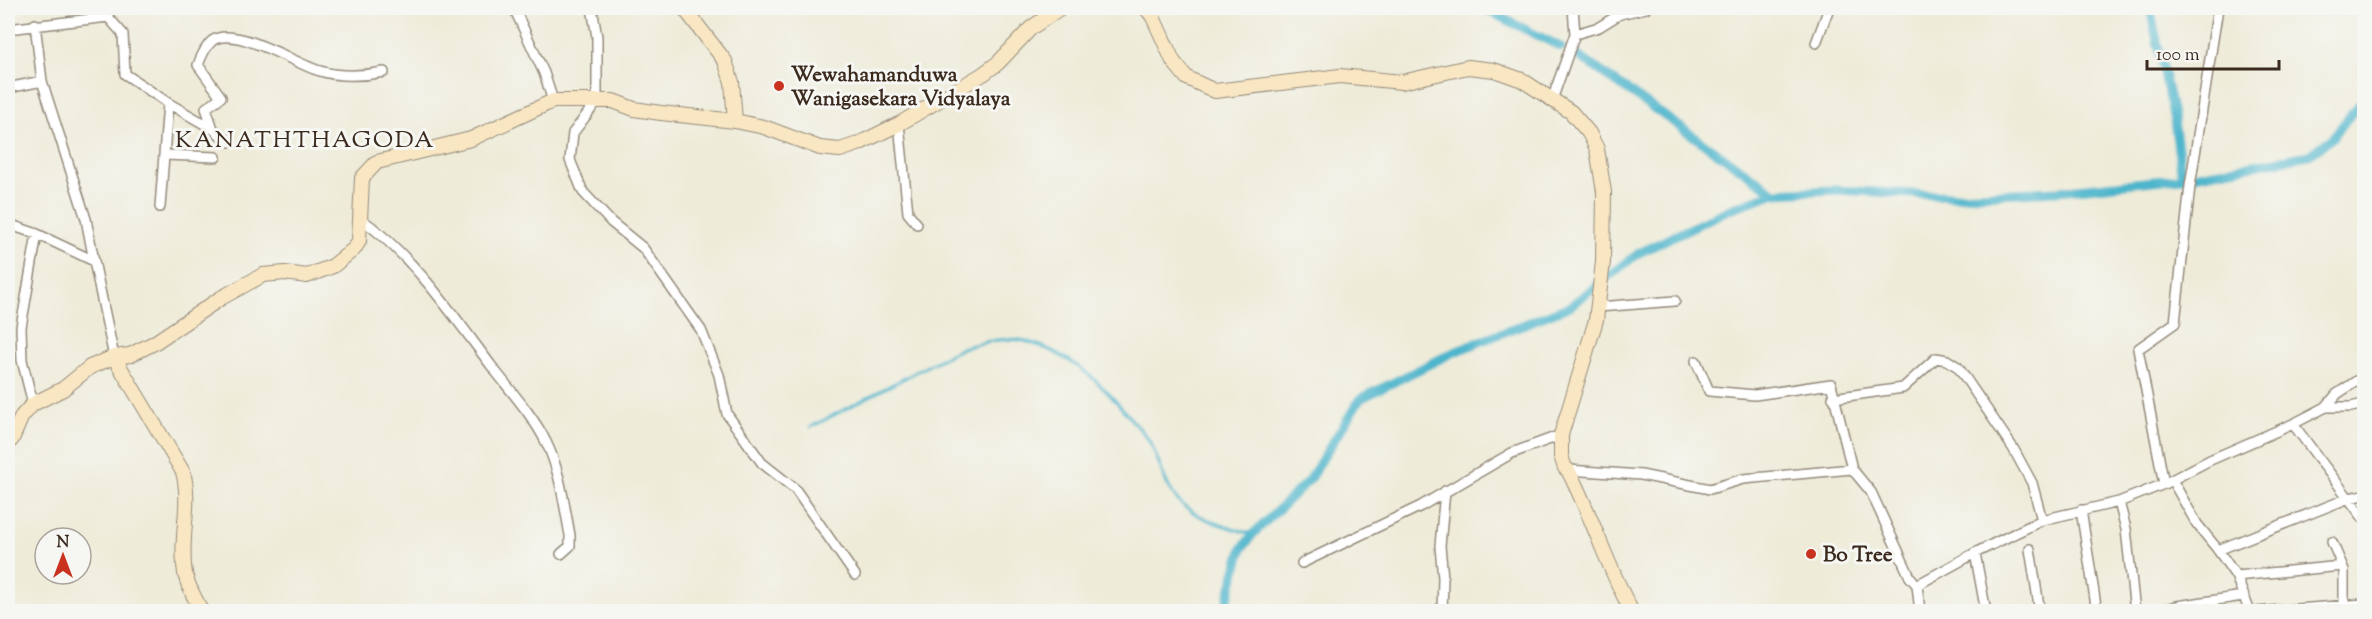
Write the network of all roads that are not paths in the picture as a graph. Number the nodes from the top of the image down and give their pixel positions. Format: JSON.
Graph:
{"nodes":[{"id":1,"x":514,"y":8,"type":"edge"},
{"id":2,"x":592,"y":8,"type":"edge"},
{"id":3,"x":684,"y":8,"type":"edge"},
{"id":4,"x":1060,"y":8,"type":"edge"},
{"id":5,"x":1146,"y":8,"type":"edge"},
{"id":6,"x":1573,"y":8,"type":"edge"},
{"id":7,"x":1646,"y":8,"type":"edge"},
{"id":8,"x":1829,"y":8,"type":"edge"},
{"id":9,"x":2218,"y":8,"type":"edge"},
{"id":10,"x":35,"y":24,"type":"junction"},
{"id":11,"x":8,"y":29,"type":"edge"},
{"id":12,"x":1575,"y":34,"type":"junction"},
{"id":13,"x":1816,"y":43,"type":"dead end"},
{"id":14,"x":384,"y":72,"type":"dead end"},
{"id":15,"x":42,"y":81,"type":"junction"},
{"id":16,"x":8,"y":88,"type":"edge"},
{"id":17,"x":553,"y":100,"type":"junction"},
{"id":18,"x":597,"y":100,"type":"junction"},
{"id":19,"x":1552,"y":100,"type":"junction"},
{"id":20,"x":168,"y":103,"type":"junction"},
{"id":21,"x":735,"y":121,"type":"junction"},
{"id":22,"x":899,"y":124,"type":"junction"},
{"id":23,"x":213,"y":129,"type":"junction"},
{"id":24,"x":229,"y":142,"type":"dead end"},
{"id":25,"x":165,"y":155,"type":"junction"},
{"id":26,"x":216,"y":157,"type":"dead end"},
{"id":27,"x":160,"y":207,"type":"dead end"},
{"id":28,"x":360,"y":218,"type":"junction"},
{"id":29,"x":8,"y":224,"type":"edge"},
{"id":30,"x":917,"y":224,"type":"dead end"},
{"id":31,"x":37,"y":234,"type":"junction"},
{"id":32,"x":94,"y":261,"type":"junction"},
{"id":33,"x":1675,"y":301,"type":"dead end"},
{"id":34,"x":1598,"y":307,"type":"junction"},
{"id":35,"x":114,"y":357,"type":"junction"},
{"id":36,"x":1696,"y":361,"type":"dead end"},
{"id":37,"x":2364,"y":376,"type":"edge"},
{"id":38,"x":1833,"y":398,"type":"junction"},
{"id":39,"x":33,"y":404,"type":"junction"},
{"id":40,"x":2364,"y":404,"type":"edge"},
{"id":41,"x":2326,"y":407,"type":"junction"},
{"id":42,"x":2293,"y":424,"type":"junction"},
{"id":43,"x":1561,"y":435,"type":"junction"},
{"id":44,"x":8,"y":443,"type":"edge"},
{"id":45,"x":1852,"y":469,"type":"junction"},
{"id":46,"x":1568,"y":470,"type":"junction"},
{"id":47,"x":2168,"y":482,"type":"junction"},
{"id":48,"x":1445,"y":491,"type":"junction"},
{"id":49,"x":2364,"y":495,"type":"edge"},
{"id":50,"x":2349,"y":498,"type":"junction"},
{"id":51,"x":2119,"y":502,"type":"junction"},
{"id":52,"x":2081,"y":510,"type":"junction"},
{"id":53,"x":2364,"y":519,"type":"edge"},
{"id":54,"x":2042,"y":520,"type":"junction"},
{"id":55,"x":2332,"y":542,"type":"dead end"},
{"id":56,"x":2030,"y":549,"type":"dead end"},
{"id":57,"x":2218,"y":550,"type":"junction"},
{"id":58,"x":1975,"y":553,"type":"junction"},
{"id":59,"x":561,"y":554,"type":"dead end"},
{"id":60,"x":1302,"y":563,"type":"dead end"},
{"id":61,"x":2343,"y":566,"type":"junction"},
{"id":62,"x":855,"y":575,"type":"dead end"},
{"id":63,"x":2236,"y":576,"type":"junction"},
{"id":64,"x":1917,"y":585,"type":"junction"},
{"id":65,"x":2243,"y":596,"type":"junction"},
{"id":66,"x":2364,"y":604,"type":"edge"},
{"id":67,"x":2344,"y":605,"type":"junction"},
{"id":68,"x":202,"y":612,"type":"edge"},
{"id":69,"x":1442,"y":612,"type":"edge"},
{"id":70,"x":1632,"y":612,"type":"edge"},
{"id":71,"x":1920,"y":612,"type":"edge"},
{"id":72,"x":1986,"y":612,"type":"edge"},
{"id":73,"x":2040,"y":612,"type":"edge"},
{"id":74,"x":2097,"y":612,"type":"edge"},
{"id":75,"x":2135,"y":612,"type":"edge"},
{"id":76,"x":2158,"y":612,"type":"edge"},
{"id":77,"x":2250,"y":612,"type":"edge"},
{"id":78,"x":2256,"y":612,"type":"edge"}],
"edges":[{"from":1,"to":17,"type":"street"},
{"from":2,"to":18,"type":"street"},
{"from":3,"to":21,"type":"street"},
{"from":4,"to":22,"type":"street"},
{"from":5,"to":19,"type":"street"},
{"from":6,"to":12,"type":"street"},
{"from":7,"to":12,"type":"street"},
{"from":8,"to":13,"type":"street"},
{"from":9,"to":47,"type":"street"},
{"from":10,"to":11,"type":"street"},
{"from":10,"to":15,"type":"street"},
{"from":10,"to":20,"type":"street"},
{"from":12,"to":19,"type":"street"},
{"from":14,"to":23,"type":"street"},
{"from":15,"to":16,"type":"street"},
{"from":15,"to":32,"type":"street"},
{"from":17,"to":18,"type":"street"},
{"from":17,"to":28,"type":"street"},
{"from":18,"to":21,"type":"street"},
{"from":18,"to":62,"type":"street"},
{"from":19,"to":34,"type":"street"},
{"from":20,"to":23,"type":"street"},
{"from":20,"to":25,"type":"street"},
{"from":21,"to":22,"type":"street"},
{"from":22,"to":30,"type":"street"},
{"from":23,"to":24,"type":"street"},
{"from":25,"to":26,"type":"street"},
{"from":25,"to":27,"type":"street"},
{"from":28,"to":35,"type":"street"},
{"from":28,"to":59,"type":"street"},
{"from":29,"to":31,"type":"street"},
{"from":31,"to":32,"type":"street"},
{"from":31,"to":39,"type":"street"},
{"from":32,"to":35,"type":"street"},
{"from":33,"to":34,"type":"street"},
{"from":34,"to":43,"type":"street"},
{"from":35,"to":39,"type":"street"},
{"from":35,"to":68,"type":"street"},
{"from":36,"to":38,"type":"street"},
{"from":37,"to":41,"type":"street"},
{"from":38,"to":45,"type":"street"},
{"from":38,"to":54,"type":"street"},
{"from":39,"to":44,"type":"street"},
{"from":40,"to":41,"type":"street"},
{"from":41,"to":42,"type":"street"},
{"from":42,"to":47,"type":"street"},
{"from":42,"to":50,"type":"street"},
{"from":43,"to":46,"type":"street"},
{"from":43,"to":48,"type":"street"},
{"from":45,"to":46,"type":"street"},
{"from":45,"to":64,"type":"street"},
{"from":46,"to":70,"type":"street"},
{"from":47,"to":51,"type":"street"},
{"from":47,"to":57,"type":"street"},
{"from":48,"to":60,"type":"street"},
{"from":48,"to":69,"type":"street"},
{"from":49,"to":50,"type":"street"},
{"from":50,"to":53,"type":"street"},
{"from":50,"to":57,"type":"street"},
{"from":51,"to":52,"type":"street"},
{"from":51,"to":75,"type":"street"},
{"from":52,"to":54,"type":"street"},
{"from":52,"to":74,"type":"street"},
{"from":54,"to":58,"type":"street"},
{"from":55,"to":61,"type":"street"},
{"from":56,"to":73,"type":"street"},
{"from":57,"to":63,"type":"street"},
{"from":58,"to":64,"type":"street"},
{"from":58,"to":72,"type":"street"},
{"from":61,"to":63,"type":"street"},
{"from":61,"to":67,"type":"street"},
{"from":63,"to":65,"type":"street"},
{"from":64,"to":71,"type":"street"},
{"from":65,"to":76,"type":"street"},
{"from":65,"to":77,"type":"street"},
{"from":66,"to":67,"type":"street"},
{"from":67,"to":78,"type":"street"}]}
